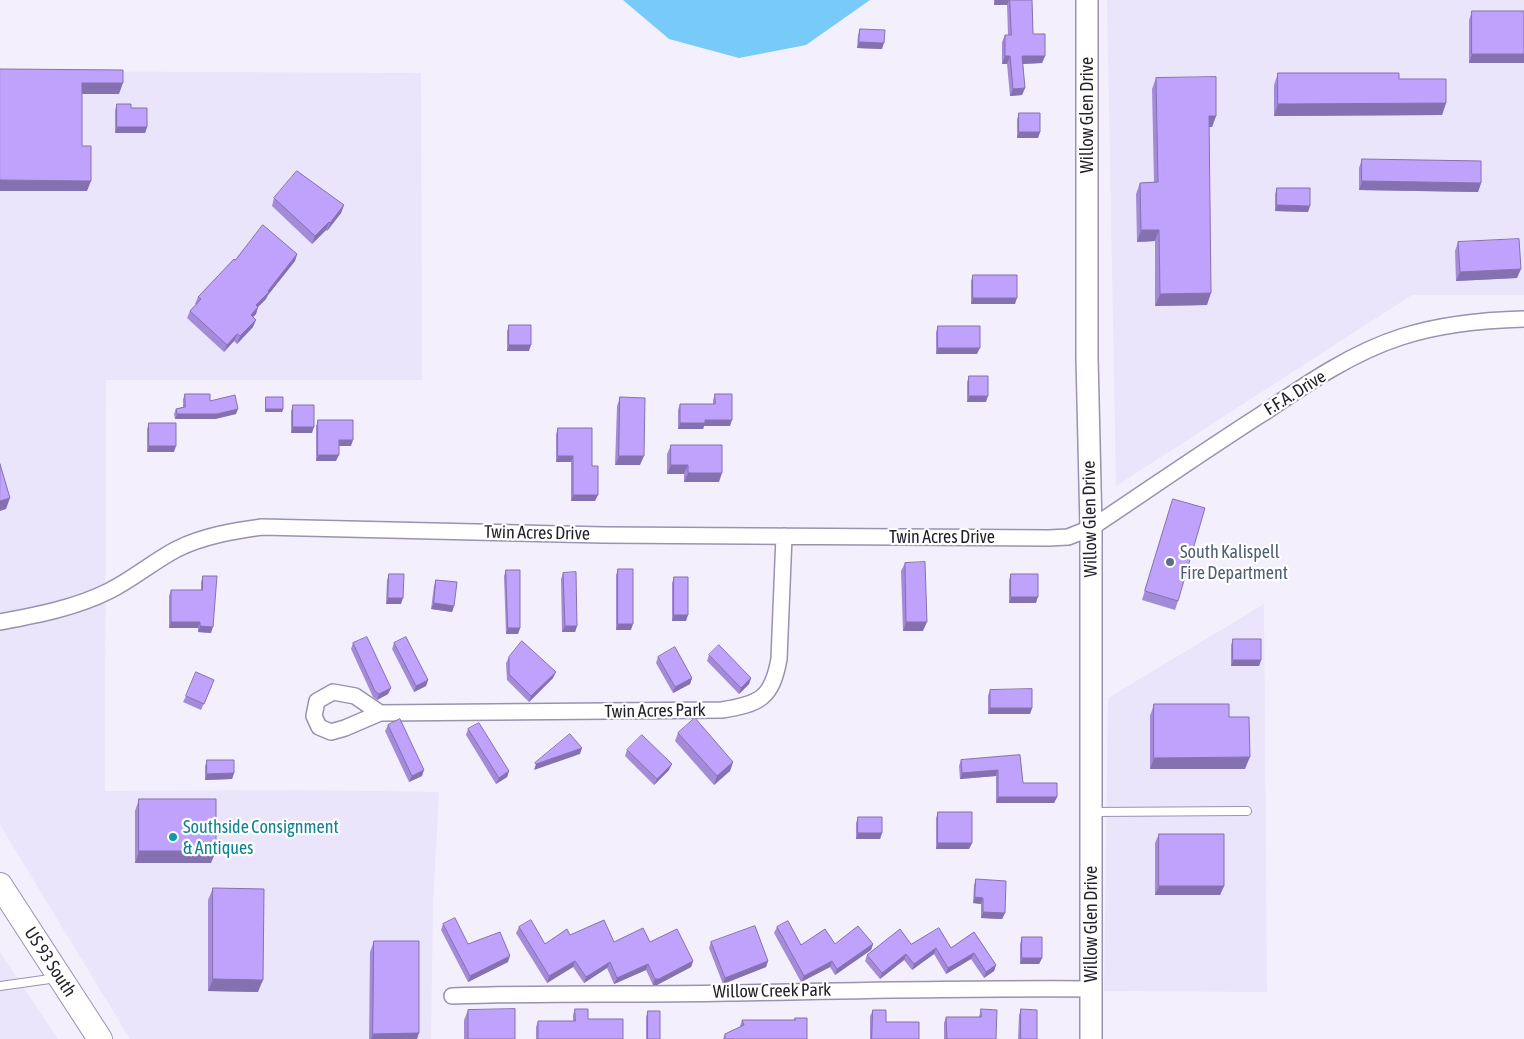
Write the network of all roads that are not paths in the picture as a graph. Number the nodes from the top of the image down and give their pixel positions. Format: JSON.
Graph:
{"nodes":[{"id":1,"x":1087,"y":0,"type":"edge"},
{"id":2,"x":1524,"y":319,"type":"edge"},
{"id":3,"x":1091,"y":528,"type":"junction"},
{"id":4,"x":784,"y":536,"type":"junction"},
{"id":5,"x":0,"y":622,"type":"edge"},
{"id":6,"x":380,"y":713,"type":"dead end"},
{"id":7,"x":1247,"y":811,"type":"dead end"},
{"id":8,"x":1091,"y":812,"type":"junction"},
{"id":9,"x":0,"y":885,"type":"edge"},
{"id":10,"x":60,"y":978,"type":"junction"},
{"id":11,"x":0,"y":986,"type":"edge"},
{"id":12,"x":1091,"y":989,"type":"junction"},
{"id":13,"x":452,"y":996,"type":"dead end"},
{"id":14,"x":100,"y":1039,"type":"edge"},
{"id":15,"x":1091,"y":1039,"type":"edge"}],
"edges":[{"from":1,"to":3,"type":"main road","name":"Willow Glen Drive"},
{"from":2,"to":3,"type":"street","name":"F.F.A. Drive"},
{"from":3,"to":4,"type":"street","name":"Twin Acres Drive"},
{"from":3,"to":8,"type":"main road","name":"Willow Glen Drive"},
{"from":4,"to":5,"type":"street","name":"Twin Acres Drive"},
{"from":4,"to":6,"type":"street","name":"Twin Acres Park"},
{"from":7,"to":8,"type":"lane"},
{"from":8,"to":12,"type":"main road","name":"Willow Glen Drive"},
{"from":9,"to":10,"type":"main road","name":"US 93 South"},
{"from":10,"to":11,"type":"lane"},
{"from":10,"to":14,"type":"main road","name":"US 93 South"},
{"from":12,"to":13,"type":"street","name":"Willow Creek Park"},
{"from":12,"to":15,"type":"main road","name":"Willow Glen Drive"}]}
